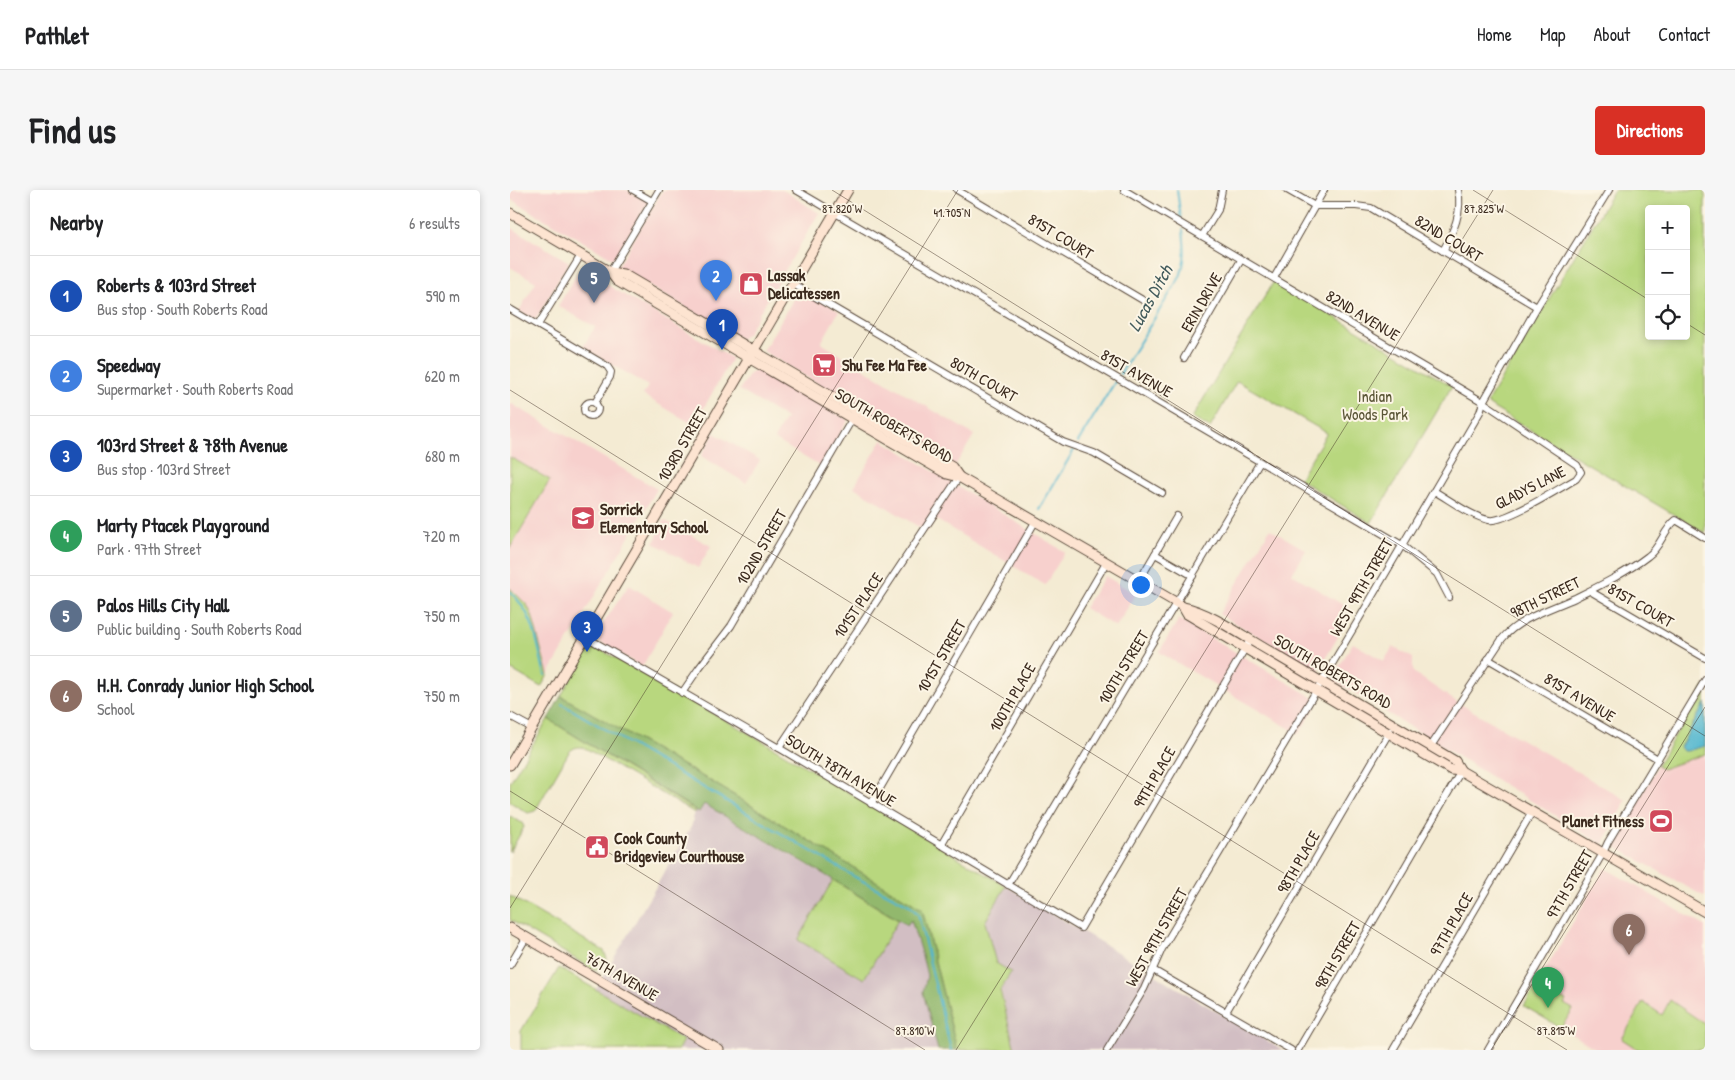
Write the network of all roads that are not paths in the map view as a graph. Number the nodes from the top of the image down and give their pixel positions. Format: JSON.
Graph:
{"nodes":[{"id":1,"x":633,"y":190,"type":"edge"},
{"id":2,"x":659,"y":190,"type":"edge"},
{"id":3,"x":796,"y":190,"type":"edge"},
{"id":4,"x":848,"y":190,"type":"edge"},
{"id":5,"x":957,"y":190,"type":"edge"},
{"id":6,"x":1222,"y":190,"type":"edge"},
{"id":7,"x":1287,"y":190,"type":"edge"},
{"id":8,"x":1324,"y":190,"type":"edge"},
{"id":9,"x":1458,"y":190,"type":"edge"},
{"id":10,"x":1609,"y":190,"type":"edge"},
{"id":11,"x":1127,"y":191,"type":"edge"},
{"id":12,"x":652,"y":201,"type":"junction"},
{"id":13,"x":1315,"y":206,"type":"junction"},
{"id":14,"x":835,"y":212,"type":"junction"},
{"id":15,"x":510,"y":213,"type":"edge"},
{"id":16,"x":1202,"y":236,"type":"junction"},
{"id":17,"x":1443,"y":251,"type":"junction"},
{"id":18,"x":581,"y":255,"type":"junction"},
{"id":19,"x":1241,"y":260,"type":"junction"},
{"id":20,"x":610,"y":272,"type":"junction"},
{"id":21,"x":1274,"y":278,"type":"junction"},
{"id":22,"x":793,"y":284,"type":"junction"},
{"id":23,"x":1151,"y":305,"type":"dead end"},
{"id":24,"x":1537,"y":307,"type":"junction"},
{"id":25,"x":510,"y":309,"type":"edge"},
{"id":26,"x":538,"y":325,"type":"junction"},
{"id":27,"x":755,"y":350,"type":"junction"},
{"id":28,"x":1184,"y":358,"type":"dead end"},
{"id":29,"x":750,"y":359,"type":"junction"},
{"id":30,"x":1482,"y":402,"type":"junction"},
{"id":31,"x":595,"y":403,"type":"dead end"},
{"id":32,"x":855,"y":415,"type":"junction"},
{"id":33,"x":1260,"y":462,"type":"junction"},
{"id":34,"x":1582,"y":472,"type":"joint"},
{"id":35,"x":959,"y":477,"type":"junction"},
{"id":36,"x":1434,"y":491,"type":"junction"},
{"id":37,"x":1162,"y":493,"type":"dead end"},
{"id":38,"x":1177,"y":516,"type":"dead end"},
{"id":39,"x":1036,"y":522,"type":"junction"},
{"id":40,"x":1705,"y":538,"type":"edge"},
{"id":41,"x":1402,"y":545,"type":"junction"},
{"id":42,"x":1155,"y":554,"type":"junction"},
{"id":43,"x":1106,"y":563,"type":"junction"},
{"id":44,"x":1193,"y":576,"type":"junction"},
{"id":45,"x":1139,"y":582,"type":"junction"},
{"id":46,"x":1590,"y":591,"type":"junction"},
{"id":47,"x":1450,"y":597,"type":"dead end"},
{"id":48,"x":1180,"y":605,"type":"junction"},
{"id":49,"x":586,"y":637,"type":"junction"},
{"id":50,"x":1250,"y":640,"type":"junction"},
{"id":51,"x":1244,"y":650,"type":"junction"},
{"id":52,"x":1705,"y":658,"type":"edge"},
{"id":53,"x":1488,"y":659,"type":"junction"},
{"id":54,"x":1705,"y":680,"type":"edge"},
{"id":55,"x":1322,"y":682,"type":"junction"},
{"id":56,"x":1316,"y":691,"type":"junction"},
{"id":57,"x":682,"y":693,"type":"junction"},
{"id":58,"x":510,"y":716,"type":"edge"},
{"id":59,"x":1394,"y":725,"type":"junction"},
{"id":60,"x":532,"y":728,"type":"junction"},
{"id":61,"x":1389,"y":733,"type":"junction"},
{"id":62,"x":1431,"y":746,"type":"junction"},
{"id":63,"x":779,"y":748,"type":"junction"},
{"id":64,"x":1658,"y":759,"type":"junction"},
{"id":65,"x":510,"y":765,"type":"edge"},
{"id":66,"x":1461,"y":771,"type":"junction"},
{"id":67,"x":871,"y":804,"type":"junction"},
{"id":68,"x":1532,"y":812,"type":"junction"},
{"id":69,"x":941,"y":845,"type":"junction"},
{"id":70,"x":1603,"y":853,"type":"junction"},
{"id":71,"x":1008,"y":885,"type":"junction"},
{"id":72,"x":1705,"y":912,"type":"edge"},
{"id":73,"x":510,"y":928,"type":"edge"},
{"id":74,"x":1081,"y":928,"type":"joint"},
{"id":75,"x":526,"y":938,"type":"junction"},
{"id":76,"x":510,"y":965,"type":"edge"},
{"id":77,"x":1153,"y":970,"type":"junction"},
{"id":78,"x":1226,"y":1012,"type":"junction"},
{"id":79,"x":719,"y":1050,"type":"edge"},
{"id":80,"x":1107,"y":1050,"type":"edge"},
{"id":81,"x":1291,"y":1050,"type":"edge"},
{"id":82,"x":1298,"y":1050,"type":"edge"},
{"id":83,"x":1393,"y":1050,"type":"edge"},
{"id":84,"x":1488,"y":1050,"type":"edge"}],
"edges":[{"from":1,"to":12,"type":"street"},
{"from":2,"to":12,"type":"street"},
{"from":3,"to":14,"type":"street","name":"81ST AVENUE"},
{"from":4,"to":14,"type":"street","name":"103RD STREET"},
{"from":5,"to":23,"type":"street","name":"81ST COURT"},
{"from":6,"to":16,"type":"street"},
{"from":7,"to":13,"type":"street","name":"82ND COURT"},
{"from":8,"to":13,"type":"street"},
{"from":9,"to":17,"type":"street"},
{"from":10,"to":24,"type":"street","name":"WEST 99TH STREET"},
{"from":11,"to":16,"type":"street","name":"82ND AVENUE"},
{"from":12,"to":20,"type":"street"},
{"from":13,"to":17,"type":"street","name":"82ND COURT"},
{"from":13,"to":21,"type":"street"},
{"from":14,"to":22,"type":"street","name":"103RD STREET"},
{"from":14,"to":33,"type":"street","name":"81ST AVENUE"},
{"from":15,"to":18,"type":"street","name":"SOUTH ROBERTS ROAD"},
{"from":16,"to":19,"type":"street","name":"82ND AVENUE"},
{"from":17,"to":24,"type":"street","name":"82ND COURT"},
{"from":18,"to":20,"type":"street","name":"SOUTH ROBERTS ROAD"},
{"from":18,"to":26,"type":"street"},
{"from":19,"to":21,"type":"street","name":"82ND AVENUE"},
{"from":19,"to":28,"type":"street","name":"ERIN DRIVE"},
{"from":20,"to":27,"type":"street","name":"SOUTH ROBERTS ROAD"},
{"from":20,"to":29,"type":"street","name":"SOUTH ROBERTS ROAD"},
{"from":21,"to":30,"type":"street","name":"82ND AVENUE"},
{"from":22,"to":27,"type":"street","name":"103RD STREET"},
{"from":22,"to":37,"type":"street","name":"80TH COURT"},
{"from":24,"to":30,"type":"street","name":"WEST 99TH STREET"},
{"from":25,"to":26,"type":"street"},
{"from":26,"to":31,"type":"street"},
{"from":27,"to":29,"type":"street","name":"103RD STREET"},
{"from":27,"to":32,"type":"street","name":"SOUTH ROBERTS ROAD"},
{"from":29,"to":32,"type":"street","name":"SOUTH ROBERTS ROAD"},
{"from":29,"to":49,"type":"street","name":"103RD STREET"},
{"from":30,"to":34,"type":"street","name":"82ND AVENUE"},
{"from":30,"to":36,"type":"street","name":"WEST 99TH STREET"},
{"from":32,"to":35,"type":"street","name":"SOUTH ROBERTS ROAD"},
{"from":32,"to":57,"type":"street","name":"102ND STREET"},
{"from":33,"to":41,"type":"street","name":"81ST AVENUE"},
{"from":33,"to":44,"type":"street","name":"100TH STREET"},
{"from":34,"to":36,"type":"street","name":"GLADYS LANE"},
{"from":35,"to":39,"type":"street","name":"SOUTH ROBERTS ROAD"},
{"from":35,"to":63,"type":"street","name":"101ST PLACE"},
{"from":36,"to":41,"type":"street","name":"WEST 99TH STREET"},
{"from":38,"to":42,"type":"street"},
{"from":39,"to":43,"type":"street","name":"SOUTH ROBERTS ROAD"},
{"from":39,"to":67,"type":"street","name":"101ST STREET"},
{"from":40,"to":46,"type":"street","name":"98TH STREET"},
{"from":41,"to":47,"type":"street","name":"81ST AVENUE"},
{"from":41,"to":55,"type":"street","name":"WEST 99TH STREET"},
{"from":42,"to":44,"type":"street"},
{"from":42,"to":45,"type":"street"},
{"from":43,"to":45,"type":"street","name":"SOUTH ROBERTS ROAD"},
{"from":43,"to":69,"type":"street","name":"100TH PLACE"},
{"from":44,"to":48,"type":"street","name":"100TH STREET"},
{"from":45,"to":48,"type":"street","name":"SOUTH ROBERTS ROAD"},
{"from":46,"to":52,"type":"street","name":"81ST COURT"},
{"from":46,"to":53,"type":"street","name":"98TH STREET"},
{"from":48,"to":50,"type":"street","name":"SOUTH ROBERTS ROAD"},
{"from":48,"to":51,"type":"street","name":"SOUTH ROBERTS ROAD"},
{"from":48,"to":71,"type":"street","name":"100TH STREET"},
{"from":49,"to":57,"type":"street","name":"SOUTH 78TH AVENUE"},
{"from":49,"to":60,"type":"street","name":"103RD STREET"},
{"from":50,"to":51,"type":"street","name":"99TH PLACE"},
{"from":50,"to":55,"type":"street","name":"SOUTH ROBERTS ROAD"},
{"from":51,"to":56,"type":"street","name":"SOUTH ROBERTS ROAD"},
{"from":51,"to":74,"type":"street","name":"99TH PLACE"},
{"from":53,"to":62,"type":"street","name":"98TH STREET"},
{"from":53,"to":64,"type":"street","name":"81ST AVENUE"},
{"from":54,"to":64,"type":"street","name":"97TH STREET"},
{"from":55,"to":56,"type":"street","name":"WEST 99TH STREET"},
{"from":55,"to":59,"type":"street","name":"SOUTH ROBERTS ROAD"},
{"from":56,"to":61,"type":"street","name":"SOUTH ROBERTS ROAD"},
{"from":56,"to":77,"type":"street","name":"WEST 99TH STREET"},
{"from":57,"to":63,"type":"street","name":"SOUTH 78TH AVENUE"},
{"from":58,"to":60,"type":"street"},
{"from":59,"to":61,"type":"street","name":"98TH PLACE"},
{"from":59,"to":62,"type":"street","name":"SOUTH ROBERTS ROAD"},
{"from":60,"to":65,"type":"street","name":"103RD STREET"},
{"from":61,"to":66,"type":"street","name":"SOUTH ROBERTS ROAD"},
{"from":61,"to":78,"type":"street","name":"98TH PLACE"},
{"from":62,"to":66,"type":"street","name":"SOUTH ROBERTS ROAD"},
{"from":63,"to":67,"type":"street","name":"SOUTH 78TH AVENUE"},
{"from":64,"to":70,"type":"street","name":"97TH STREET"},
{"from":66,"to":68,"type":"street","name":"SOUTH ROBERTS ROAD"},
{"from":66,"to":82,"type":"street","name":"98TH STREET"},
{"from":67,"to":69,"type":"street","name":"SOUTH 78TH AVENUE"},
{"from":68,"to":70,"type":"street","name":"SOUTH ROBERTS ROAD"},
{"from":68,"to":83,"type":"street","name":"97TH PLACE"},
{"from":69,"to":71,"type":"street","name":"SOUTH 78TH AVENUE"},
{"from":70,"to":72,"type":"street","name":"SOUTH ROBERTS ROAD"},
{"from":70,"to":84,"type":"street","name":"97TH STREET"},
{"from":71,"to":74,"type":"street","name":"SOUTH 78TH AVENUE"},
{"from":73,"to":75,"type":"street","name":"76TH AVENUE"},
{"from":75,"to":76,"type":"street"},
{"from":75,"to":79,"type":"street","name":"76TH AVENUE"},
{"from":77,"to":78,"type":"street"},
{"from":77,"to":80,"type":"street","name":"WEST 99TH STREET"},
{"from":78,"to":81,"type":"street"}]}
